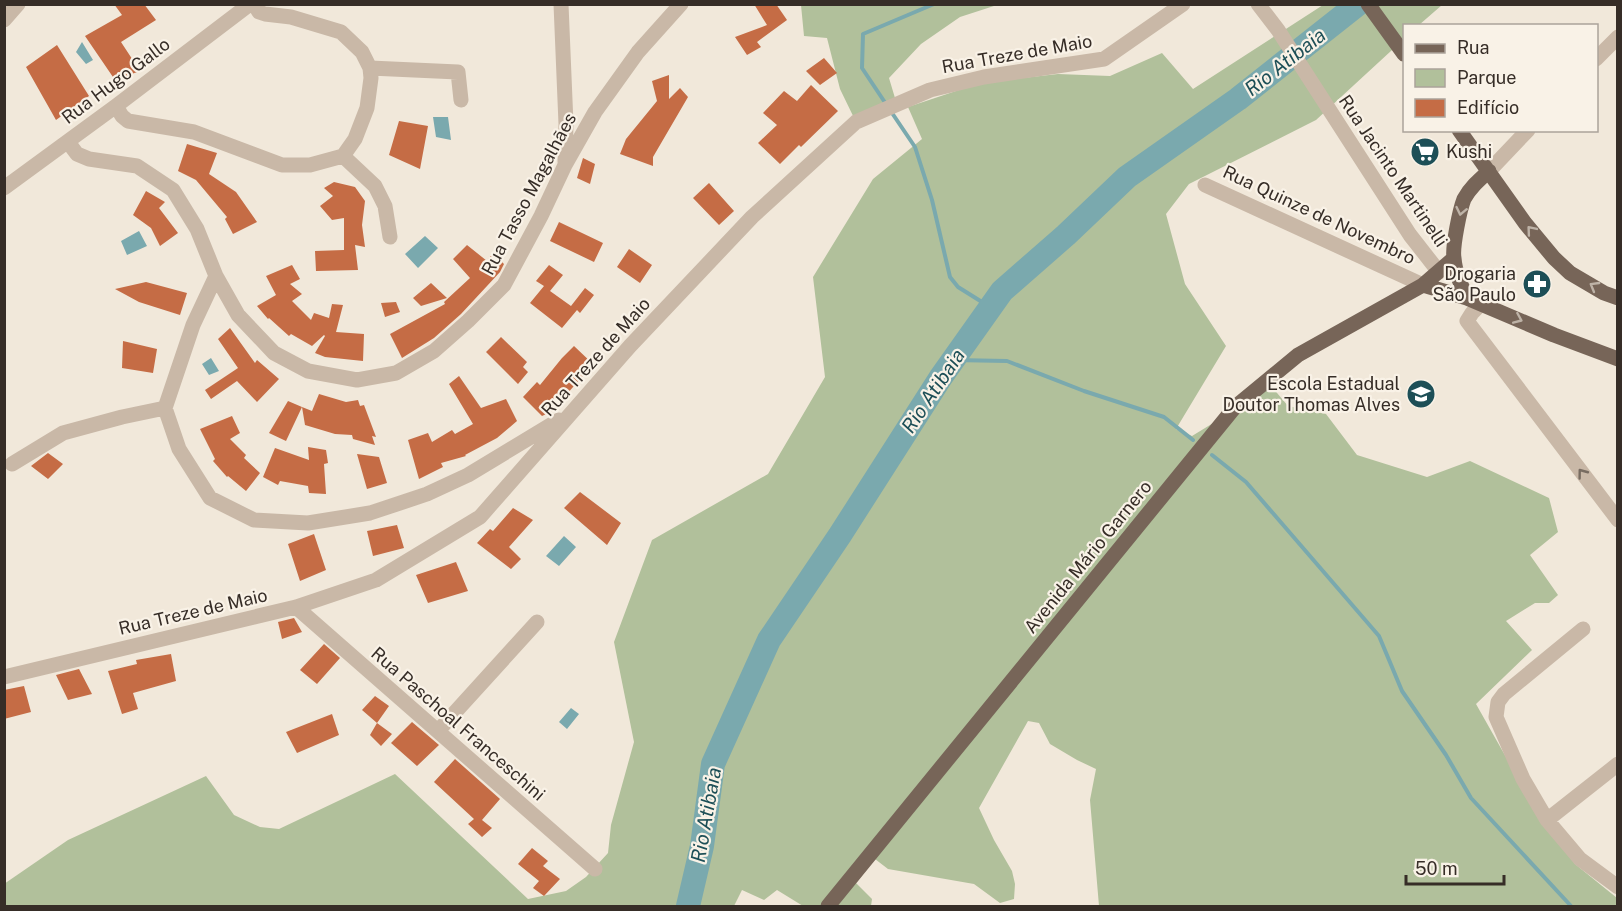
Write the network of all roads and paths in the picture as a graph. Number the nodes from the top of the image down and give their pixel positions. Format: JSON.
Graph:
{"nodes":[{"id":1,"x":18,"y":4,"type":"edge"},
{"id":2,"x":252,"y":4,"type":"edge"},
{"id":3,"x":561,"y":4,"type":"edge"},
{"id":4,"x":681,"y":4,"type":"edge"},
{"id":5,"x":1184,"y":4,"type":"edge"},
{"id":6,"x":1258,"y":4,"type":"edge"},
{"id":7,"x":1368,"y":4,"type":"edge"},
{"id":8,"x":4,"y":20,"type":"edge"},
{"id":9,"x":1617,"y":38,"type":"edge"},
{"id":10,"x":1403,"y":53,"type":"edge"},
{"id":11,"x":1598,"y":57,"type":"edge"},
{"id":12,"x":370,"y":68,"type":"junction"},
{"id":13,"x":461,"y":100,"type":"dead end"},
{"id":14,"x":116,"y":106,"type":"junction"},
{"id":15,"x":1460,"y":132,"type":"edge"},
{"id":16,"x":1526,"y":132,"type":"edge"},
{"id":17,"x":68,"y":142,"type":"junction"},
{"id":18,"x":343,"y":156,"type":"junction"},
{"id":19,"x":565,"y":165,"type":"junction"},
{"id":20,"x":1489,"y":171,"type":"junction"},
{"id":21,"x":1205,"y":185,"type":"dead end"},
{"id":22,"x":4,"y":188,"type":"edge"},
{"id":23,"x":390,"y":237,"type":"dead end"},
{"id":24,"x":1454,"y":259,"type":"junction"},
{"id":25,"x":1438,"y":272,"type":"junction"},
{"id":26,"x":216,"y":276,"type":"junction"},
{"id":27,"x":1424,"y":285,"type":"junction"},
{"id":28,"x":1467,"y":298,"type":"junction"},
{"id":29,"x":1617,"y":298,"type":"edge"},
{"id":30,"x":1481,"y":304,"type":"junction"},
{"id":31,"x":1615,"y":355,"type":"edge"},
{"id":32,"x":165,"y":408,"type":"junction"},
{"id":33,"x":572,"y":412,"type":"junction"},
{"id":34,"x":12,"y":464,"type":"dead end"},
{"id":35,"x":1617,"y":520,"type":"edge"},
{"id":36,"x":296,"y":607,"type":"junction"},
{"id":37,"x":537,"y":622,"type":"dead end"},
{"id":38,"x":1583,"y":629,"type":"dead end"},
{"id":39,"x":4,"y":676,"type":"edge"},
{"id":40,"x":438,"y":732,"type":"junction"},
{"id":41,"x":1617,"y":764,"type":"edge"},
{"id":42,"x":1547,"y":820,"type":"junction"},
{"id":43,"x":595,"y":869,"type":"dead end"},
{"id":44,"x":1617,"y":887,"type":"edge"},
{"id":45,"x":828,"y":906,"type":"edge"}],
"edges":[{"from":1,"to":8,"type":"street"},
{"from":2,"to":12,"type":"street"},
{"from":2,"to":14,"type":"street","name":"Rua Hugo Gallo"},
{"from":3,"to":19,"type":"street"},
{"from":4,"to":19,"type":"street","name":"Rua Tasso Magalhães"},
{"from":5,"to":33,"type":"street","name":"Rua Treze de Maio"},
{"from":6,"to":25,"type":"street","name":"Rua Jacinto Martinelli"},
{"from":7,"to":10,"type":"main road"},
{"from":9,"to":11,"type":"street"},
{"from":12,"to":13,"type":"street"},
{"from":12,"to":18,"type":"street"},
{"from":14,"to":17,"type":"street","name":"Rua Hugo Gallo"},
{"from":14,"to":18,"type":"street"},
{"from":15,"to":20,"type":"main road"},
{"from":16,"to":20,"type":"street"},
{"from":17,"to":22,"type":"street","name":"Rua Hugo Gallo"},
{"from":17,"to":26,"type":"street","name":"Rua Tasso Magalhães"},
{"from":18,"to":23,"type":"street"},
{"from":19,"to":26,"type":"street","name":"Rua Tasso Magalhães"},
{"from":20,"to":24,"type":"main road","one_way":true},
{"from":29,"to":20,"type":"main road","one_way":true},
{"from":21,"to":27,"type":"street","name":"Rua Quinze de Novembro"},
{"from":24,"to":25,"type":"main road","name":"Avenida Mário Garnero"},
{"from":24,"to":28,"type":"main road"},
{"from":25,"to":27,"type":"main road","name":"Avenida Mário Garnero"},
{"from":26,"to":32,"type":"street"},
{"from":27,"to":28,"type":"main road","name":"Rua Quinze de Novembro"},
{"from":27,"to":45,"type":"main road","name":"Avenida Mário Garnero"},
{"from":28,"to":30,"type":"main road","name":"Rua Quinze de Novembro"},
{"from":30,"to":31,"type":"main road","name":"Rua Quinze de Novembro","one_way":true},
{"from":35,"to":30,"type":"street","one_way":true},
{"from":32,"to":33,"type":"street"},
{"from":32,"to":34,"type":"street"},
{"from":33,"to":36,"type":"street","name":"Rua Treze de Maio"},
{"from":36,"to":39,"type":"street","name":"Rua Treze de Maio"},
{"from":36,"to":40,"type":"street","name":"Rua Paschoal Franceschini"},
{"from":37,"to":40,"type":"street"},
{"from":38,"to":42,"type":"street"},
{"from":40,"to":43,"type":"street","name":"Rua Paschoal Franceschini"},
{"from":41,"to":42,"type":"street"},
{"from":42,"to":44,"type":"street"}]}
